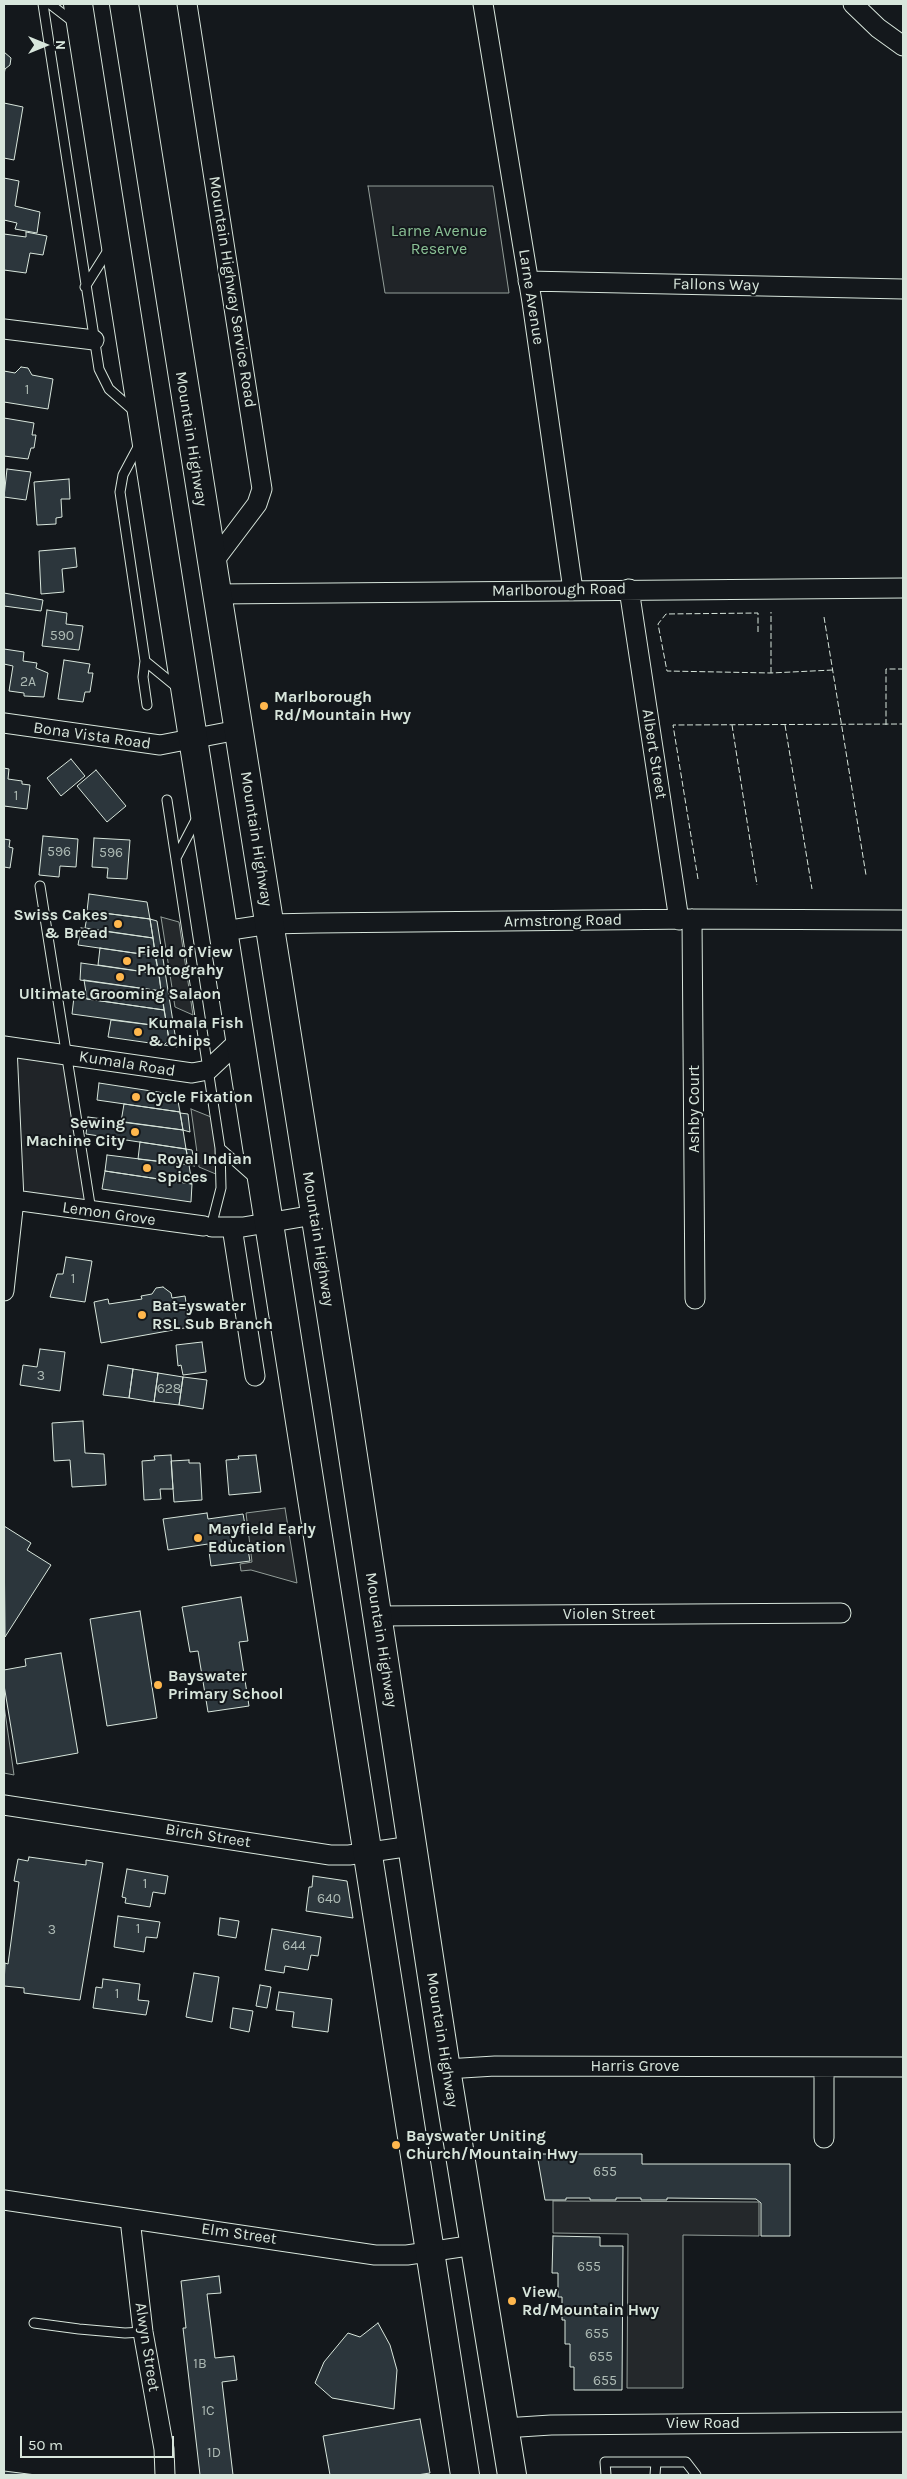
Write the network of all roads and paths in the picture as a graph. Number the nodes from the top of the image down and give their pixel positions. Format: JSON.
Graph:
{"nodes":[{"id":1,"x":43,"y":4,"type":"edge"},
{"id":2,"x":50,"y":4,"type":"edge"},
{"id":3,"x":124,"y":4,"type":"edge"},
{"id":4,"x":187,"y":4,"type":"edge"},
{"id":5,"x":484,"y":4,"type":"edge"},
{"id":6,"x":853,"y":4,"type":"edge"},
{"id":7,"x":80,"y":16,"type":"edge"},
{"id":8,"x":903,"y":46,"type":"edge"},
{"id":9,"x":114,"y":240,"type":"junction"},
{"id":10,"x":528,"y":281,"type":"junction"},
{"id":11,"x":85,"y":287,"type":"junction"},
{"id":12,"x":903,"y":289,"type":"edge"},
{"id":13,"x":4,"y":329,"type":"edge"},
{"id":14,"x":94,"y":340,"type":"junction"},
{"id":15,"x":143,"y":425,"type":"junction"},
{"id":16,"x":211,"y":565,"type":"junction"},
{"id":17,"x":903,"y":588,"type":"edge"},
{"id":18,"x":629,"y":589,"type":"junction"},
{"id":19,"x":573,"y":590,"type":"junction"},
{"id":20,"x":216,"y":594,"type":"junction"},
{"id":21,"x":145,"y":662,"type":"junction"},
{"id":22,"x":186,"y":694,"type":"junction"},
{"id":23,"x":147,"y":705,"type":"dead end"},
{"id":24,"x":4,"y":723,"type":"edge"},
{"id":25,"x":238,"y":730,"type":"junction"},
{"id":26,"x":192,"y":740,"type":"junction"},
{"id":27,"x":167,"y":800,"type":"dead end"},
{"id":28,"x":203,"y":805,"type":"junction"},
{"id":29,"x":176,"y":858,"type":"junction"},
{"id":30,"x":40,"y":886,"type":"dead end"},
{"id":31,"x":686,"y":919,"type":"junction"},
{"id":32,"x":903,"y":920,"type":"edge"},
{"id":33,"x":270,"y":924,"type":"junction"},
{"id":34,"x":224,"y":931,"type":"junction"},
{"id":35,"x":240,"y":1040,"type":"junction"},
{"id":36,"x":5,"y":1046,"type":"edge"},
{"id":37,"x":66,"y":1055,"type":"junction"},
{"id":38,"x":208,"y":1070,"type":"junction"},
{"id":39,"x":220,"y":1148,"type":"junction"},
{"id":40,"x":263,"y":1187,"type":"junction"},
{"id":41,"x":14,"y":1200,"type":"junction"},
{"id":42,"x":91,"y":1211,"type":"junction"},
{"id":43,"x":314,"y":1215,"type":"junction"},
{"id":44,"x":269,"y":1223,"type":"junction"},
{"id":45,"x":208,"y":1227,"type":"junction"},
{"id":46,"x":232,"y":1227,"type":"junction"},
{"id":47,"x":4,"y":1291,"type":"edge"},
{"id":48,"x":695,"y":1299,"type":"dead end"},
{"id":49,"x":255,"y":1376,"type":"dead end"},
{"id":50,"x":841,"y":1614,"type":"dead end"},
{"id":51,"x":377,"y":1616,"type":"junction"},
{"id":52,"x":4,"y":1805,"type":"edge"},
{"id":53,"x":412,"y":1846,"type":"junction"},
{"id":54,"x":367,"y":1853,"type":"junction"},
{"id":55,"x":824,"y":2067,"type":"junction"},
{"id":56,"x":903,"y":2067,"type":"edge"},
{"id":57,"x":446,"y":2070,"type":"junction"},
{"id":58,"x":824,"y":2138,"type":"dead end"},
{"id":59,"x":4,"y":2200,"type":"edge"},
{"id":60,"x":130,"y":2219,"type":"junction"},
{"id":61,"x":474,"y":2245,"type":"junction"},
{"id":62,"x":429,"y":2252,"type":"junction"},
{"id":63,"x":34,"y":2323,"type":"dead end"},
{"id":64,"x":143,"y":2332,"type":"junction"},
{"id":65,"x":903,"y":2422,"type":"edge"},
{"id":66,"x":504,"y":2428,"type":"junction"},
{"id":67,"x":656,"y":2462,"type":"junction"},
{"id":68,"x":514,"y":2473,"type":"edge"},
{"id":69,"x":165,"y":2475,"type":"edge"},
{"id":70,"x":465,"y":2475,"type":"edge"},
{"id":71,"x":606,"y":2475,"type":"edge"},
{"id":72,"x":655,"y":2475,"type":"edge"},
{"id":73,"x":696,"y":2475,"type":"edge"}],
"edges":[{"from":1,"to":11,"type":"lane"},
{"from":2,"to":7,"type":"lane"},
{"from":3,"to":16,"type":"main road","name":"Mountain Highway"},
{"from":4,"to":16,"type":"street","name":"Mountain Highway Service Road"},
{"from":5,"to":10,"type":"street","name":"Larne Avenue"},
{"from":6,"to":8,"type":"street"},
{"from":7,"to":9,"type":"main road"},
{"from":9,"to":11,"type":"lane"},
{"from":9,"to":15,"type":"main road"},
{"from":10,"to":12,"type":"street","name":"Fallons Way"},
{"from":10,"to":19,"type":"street","name":"Larne Avenue"},
{"from":11,"to":14,"type":"lane"},
{"from":13,"to":14,"type":"street"},
{"from":14,"to":15,"type":"lane"},
{"from":15,"to":21,"type":"lane"},
{"from":15,"to":22,"type":"main road"},
{"from":16,"to":20,"type":"main road","name":"Mountain Highway"},
{"from":17,"to":18,"type":"street","name":"Marlborough Road"},
{"from":18,"to":19,"type":"street","name":"Marlborough Road"},
{"from":18,"to":31,"type":"street","name":"Albert Street"},
{"from":19,"to":20,"type":"street","name":"Marlborough Road"},
{"from":20,"to":25,"type":"main road","name":"Mountain Highway"},
{"from":21,"to":22,"type":"lane"},
{"from":21,"to":23,"type":"lane"},
{"from":22,"to":26,"type":"main road"},
{"from":24,"to":26,"type":"street","name":"Bona Vista Road"},
{"from":25,"to":26,"type":"street","name":"Bona Vista Road"},
{"from":25,"to":33,"type":"main road","name":"Mountain Highway"},
{"from":26,"to":28,"type":"main road"},
{"from":27,"to":29,"type":"lane"},
{"from":28,"to":29,"type":"lane"},
{"from":28,"to":34,"type":"main road"},
{"from":29,"to":38,"type":"lane"},
{"from":30,"to":37,"type":"lane"},
{"from":31,"to":32,"type":"street","name":"Armstrong Road"},
{"from":31,"to":33,"type":"street","name":"Armstrong Road"},
{"from":31,"to":48,"type":"street","name":"Ashby Court"},
{"from":33,"to":34,"type":"street","name":"Armstrong Road"},
{"from":33,"to":43,"type":"main road","name":"Mountain Highway"},
{"from":34,"to":35,"type":"main road"},
{"from":35,"to":38,"type":"street"},
{"from":35,"to":40,"type":"main road"},
{"from":36,"to":37,"type":"street","name":"Kumala Road"},
{"from":36,"to":41,"type":"street"},
{"from":37,"to":38,"type":"street","name":"Kumala Road"},
{"from":37,"to":42,"type":"lane"},
{"from":38,"to":39,"type":"lane"},
{"from":39,"to":40,"type":"lane"},
{"from":39,"to":45,"type":"lane"},
{"from":40,"to":44,"type":"main road"},
{"from":41,"to":42,"type":"street","name":"Lemon Grove"},
{"from":41,"to":47,"type":"street"},
{"from":42,"to":45,"type":"street","name":"Lemon Grove"},
{"from":43,"to":44,"type":"street","name":"Lemon Grove"},
{"from":43,"to":51,"type":"main road","name":"Mountain Highway"},
{"from":44,"to":46,"type":"street","name":"Lemon Grove"},
{"from":44,"to":54,"type":"main road"},
{"from":45,"to":46,"type":"street","name":"Lemon Grove"},
{"from":46,"to":49,"type":"street"},
{"from":50,"to":51,"type":"street","name":"Violen Street"},
{"from":51,"to":53,"type":"main road","name":"Mountain Highway"},
{"from":52,"to":54,"type":"street","name":"Birch Street"},
{"from":53,"to":54,"type":"street","name":"Birch Street"},
{"from":53,"to":57,"type":"main road","name":"Mountain Highway"},
{"from":54,"to":62,"type":"main road"},
{"from":55,"to":56,"type":"street","name":"Harris Grove"},
{"from":55,"to":57,"type":"street","name":"Harris Grove"},
{"from":55,"to":58,"type":"street"},
{"from":57,"to":61,"type":"main road","name":"Mountain Highway"},
{"from":59,"to":60,"type":"street","name":"Elm Street"},
{"from":60,"to":62,"type":"street","name":"Elm Street"},
{"from":60,"to":64,"type":"street","name":"Alwyn Street"},
{"from":61,"to":62,"type":"street","name":"Elm Street"},
{"from":61,"to":66,"type":"main road","name":"Mountain Highway"},
{"from":62,"to":70,"type":"main road"},
{"from":63,"to":64,"type":"lane"},
{"from":64,"to":69,"type":"street","name":"Alwyn Street"},
{"from":65,"to":66,"type":"street","name":"View Road"},
{"from":66,"to":68,"type":"main road","name":"Mountain Highway"},
{"from":67,"to":71,"type":"lane"},
{"from":67,"to":72,"type":"lane"},
{"from":67,"to":73,"type":"lane"}]}
